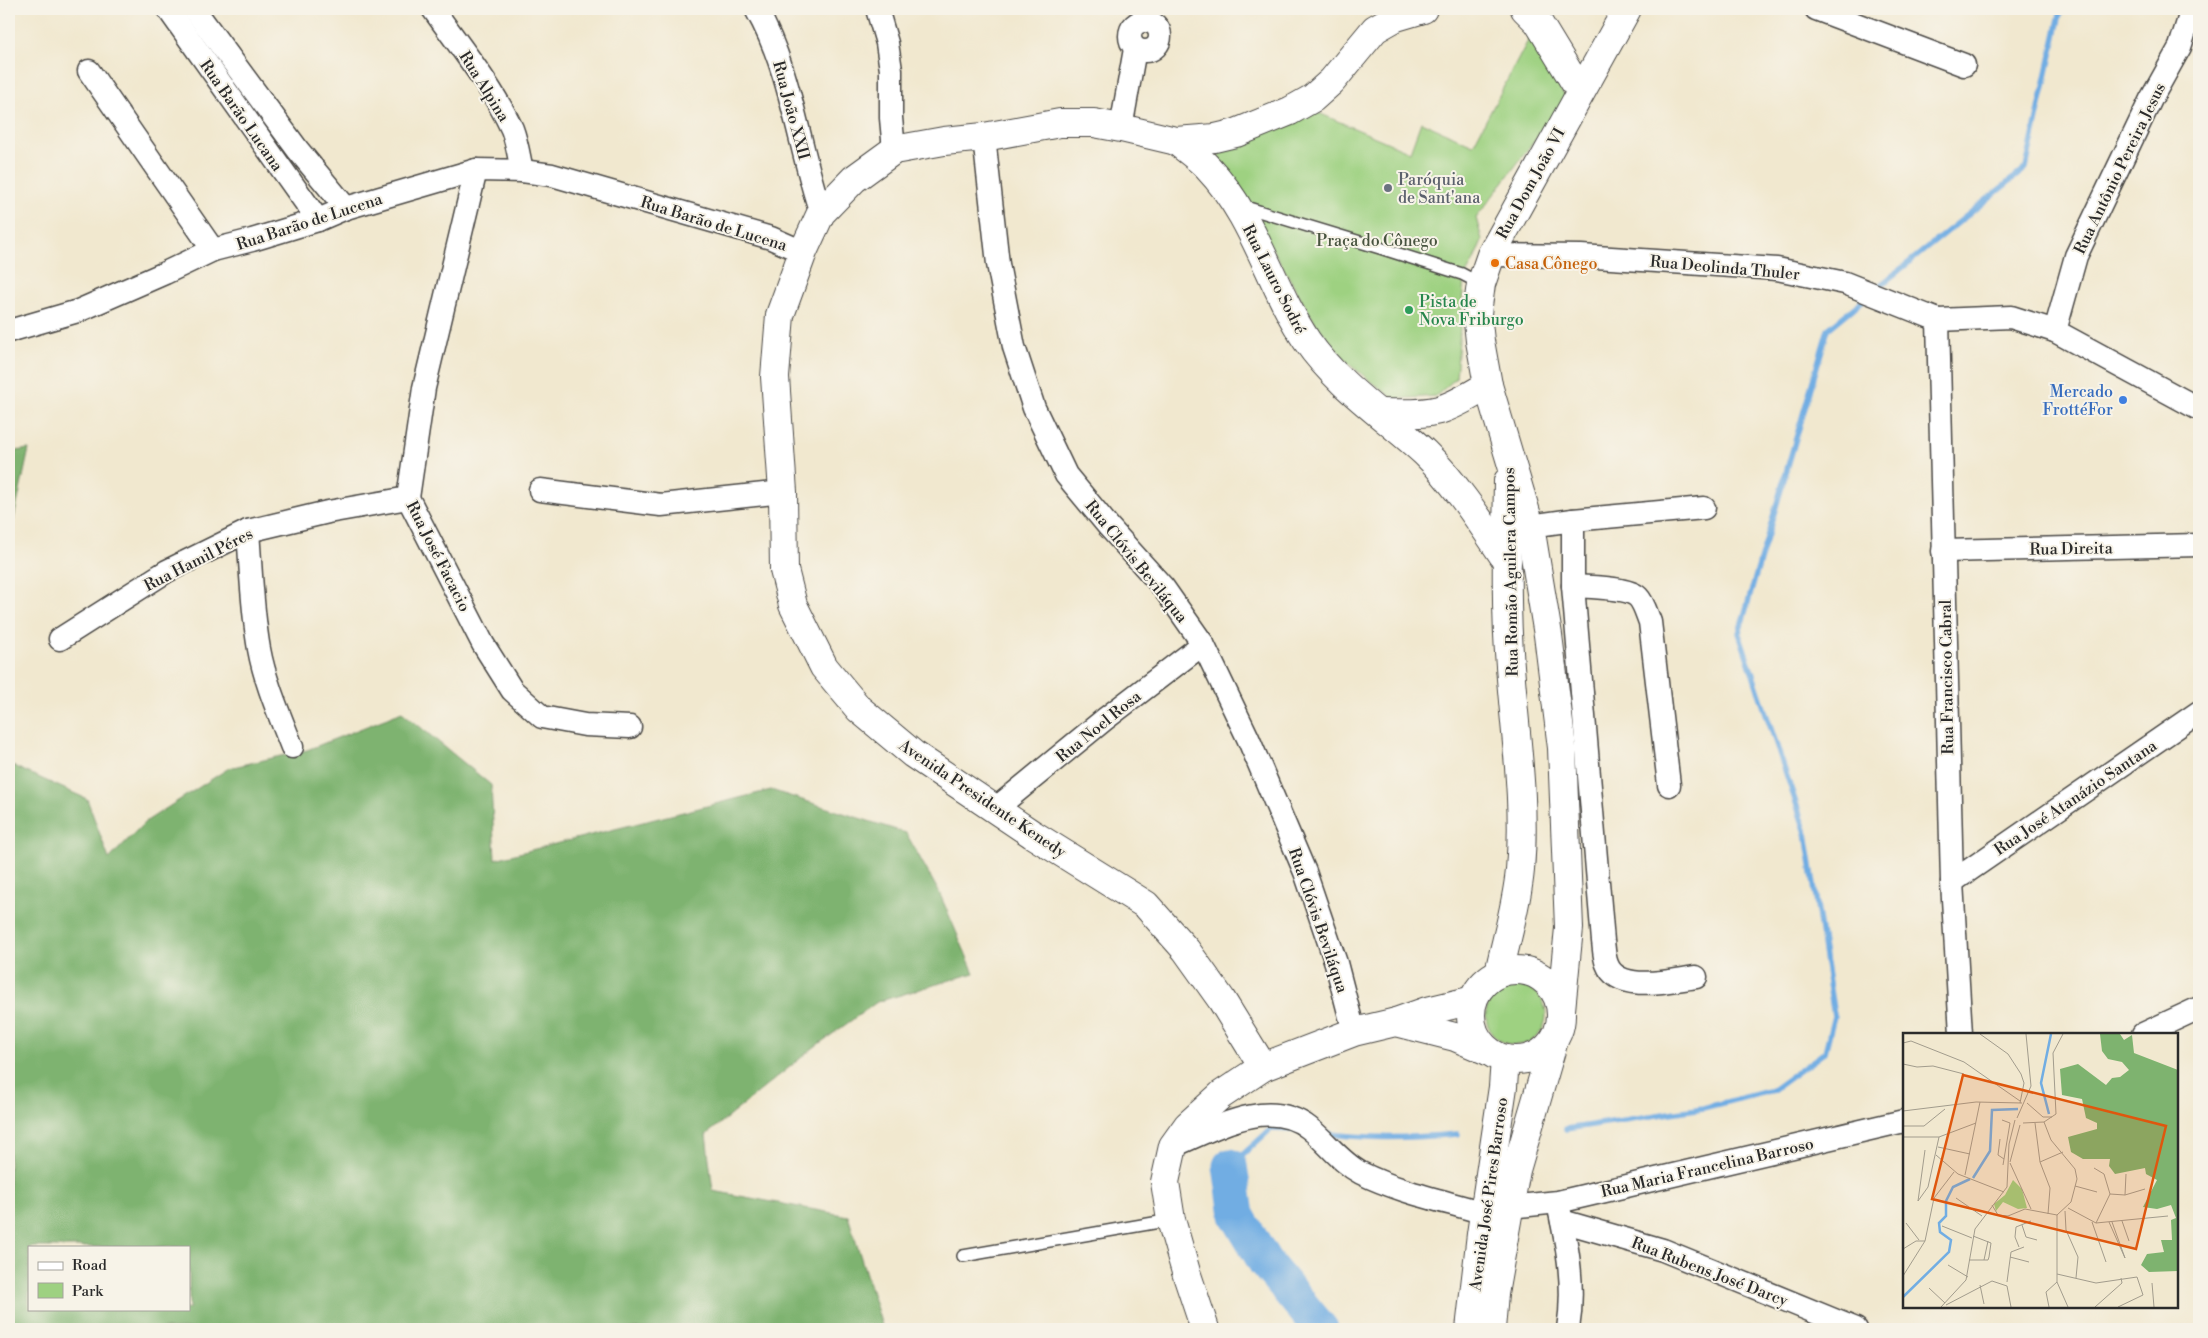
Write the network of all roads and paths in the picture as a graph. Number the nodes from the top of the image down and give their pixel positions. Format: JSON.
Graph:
{"nodes":[{"id":1,"x":168,"y":9,"type":"edge"},
{"id":2,"x":194,"y":9,"type":"edge"},
{"id":3,"x":433,"y":9,"type":"edge"},
{"id":4,"x":756,"y":9,"type":"edge"},
{"id":5,"x":877,"y":9,"type":"edge"},
{"id":6,"x":1422,"y":9,"type":"edge"},
{"id":7,"x":1525,"y":9,"type":"edge"},
{"id":8,"x":1627,"y":9,"type":"edge"},
{"id":9,"x":1816,"y":9,"type":"edge"},
{"id":10,"x":2192,"y":9,"type":"edge"},
{"id":11,"x":1140,"y":15,"type":"edge"},
{"id":12,"x":1964,"y":65,"type":"dead end"},
{"id":13,"x":89,"y":71,"type":"dead end"},
{"id":14,"x":1580,"y":91,"type":"junction"},
{"id":15,"x":1121,"y":128,"type":"junction"},
{"id":16,"x":984,"y":137,"type":"junction"},
{"id":17,"x":1176,"y":141,"type":"junction"},
{"id":18,"x":894,"y":150,"type":"junction"},
{"id":19,"x":476,"y":170,"type":"junction"},
{"id":20,"x":522,"y":171,"type":"junction"},
{"id":21,"x":1236,"y":204,"type":"junction"},
{"id":22,"x":346,"y":208,"type":"junction"},
{"id":23,"x":821,"y":213,"type":"junction"},
{"id":24,"x":318,"y":220,"type":"junction"},
{"id":25,"x":213,"y":250,"type":"junction"},
{"id":26,"x":803,"y":252,"type":"junction"},
{"id":27,"x":1491,"y":255,"type":"junction"},
{"id":28,"x":1481,"y":284,"type":"junction"},
{"id":29,"x":1938,"y":320,"type":"junction"},
{"id":30,"x":9,"y":331,"type":"edge"},
{"id":31,"x":2055,"y":331,"type":"junction"},
{"id":32,"x":1488,"y":384,"type":"junction"},
{"id":33,"x":2199,"y":408,"type":"edge"},
{"id":34,"x":1380,"y":413,"type":"junction"},
{"id":35,"x":1508,"y":457,"type":"junction"},
{"id":36,"x":540,"y":490,"type":"dead end"},
{"id":37,"x":784,"y":492,"type":"junction"},
{"id":38,"x":408,"y":498,"type":"junction"},
{"id":39,"x":1704,"y":508,"type":"dead end"},
{"id":40,"x":1573,"y":520,"type":"junction"},
{"id":41,"x":1530,"y":526,"type":"junction"},
{"id":42,"x":248,"y":531,"type":"junction"},
{"id":43,"x":2199,"y":546,"type":"edge"},
{"id":44,"x":1943,"y":551,"type":"junction"},
{"id":45,"x":1507,"y":561,"type":"junction"},
{"id":46,"x":1573,"y":586,"type":"junction"},
{"id":47,"x":60,"y":639,"type":"dead end"},
{"id":48,"x":1203,"y":644,"type":"junction"},
{"id":49,"x":2199,"y":712,"type":"edge"},
{"id":50,"x":630,"y":727,"type":"dead end"},
{"id":51,"x":292,"y":747,"type":"dead end"},
{"id":52,"x":1669,"y":785,"type":"dead end"},
{"id":53,"x":994,"y":810,"type":"junction"},
{"id":54,"x":1952,"y":882,"type":"junction"},
{"id":55,"x":1499,"y":974,"type":"junction"},
{"id":56,"x":1696,"y":977,"type":"dead end"},
{"id":57,"x":1473,"y":1000,"type":"junction"},
{"id":58,"x":2199,"y":1008,"type":"edge"},
{"id":59,"x":1561,"y":1010,"type":"junction"},
{"id":60,"x":1396,"y":1022,"type":"junction"},
{"id":61,"x":1354,"y":1032,"type":"junction"},
{"id":62,"x":1961,"y":1033,"type":"edge"},
{"id":63,"x":2145,"y":1033,"type":"edge"},
{"id":64,"x":1554,"y":1040,"type":"junction"},
{"id":65,"x":1498,"y":1055,"type":"junction"},
{"id":66,"x":1263,"y":1067,"type":"junction"},
{"id":67,"x":1903,"y":1121,"type":"edge"},
{"id":68,"x":1173,"y":1146,"type":"junction"},
{"id":69,"x":1496,"y":1210,"type":"junction"},
{"id":70,"x":1560,"y":1211,"type":"junction"},
{"id":71,"x":1171,"y":1220,"type":"junction"},
{"id":72,"x":963,"y":1256,"type":"dead end"},
{"id":73,"x":1205,"y":1329,"type":"edge"},
{"id":74,"x":1470,"y":1329,"type":"edge"},
{"id":75,"x":1491,"y":1329,"type":"edge"},
{"id":76,"x":1568,"y":1329,"type":"edge"},
{"id":77,"x":1856,"y":1329,"type":"edge"}],
"edges":[{"from":1,"to":24,"type":"street","name":"Rua Barão Lucana"},
{"from":2,"to":22,"type":"street","name":"Rua Barão Lucana"},
{"from":3,"to":20,"type":"street","name":"Rua Alpina"},
{"from":4,"to":23,"type":"street","name":"Rua João XXII"},
{"from":5,"to":18,"type":"street"},
{"from":6,"to":17,"type":"street"},
{"from":7,"to":14,"type":"street"},
{"from":8,"to":14,"type":"street","name":"Rua Dom João VI"},
{"from":9,"to":12,"type":"street"},
{"from":10,"to":31,"type":"street","name":"Rua Antônio Pereira Jesus"},
{"from":11,"to":15,"type":"street"},
{"from":13,"to":25,"type":"street"},
{"from":14,"to":27,"type":"street","name":"Rua Dom João VI"},
{"from":15,"to":16,"type":"street","name":"Rua Barão de Lucena"},
{"from":15,"to":17,"type":"street","name":"Rua Barão de Lucena"},
{"from":16,"to":18,"type":"street","name":"Rua Barão de Lucena"},
{"from":16,"to":48,"type":"street","name":"Rua Clóvis Beviláqua"},
{"from":17,"to":21,"type":"street","name":"Rua Lauro Sodré"},
{"from":18,"to":23,"type":"street","name":"Rua Barão de Lucena"},
{"from":19,"to":20,"type":"street","name":"Rua Barão de Lucena"},
{"from":19,"to":22,"type":"street","name":"Rua Barão de Lucena"},
{"from":19,"to":38,"type":"street","name":"Rua José Facacio"},
{"from":20,"to":26,"type":"street","name":"Rua Barão de Lucena"},
{"from":21,"to":28,"type":"lane"},
{"from":21,"to":34,"type":"street","name":"Rua Lauro Sodré"},
{"from":22,"to":24,"type":"street","name":"Rua Barão de Lucena"},
{"from":23,"to":26,"type":"street","name":"Rua Barão de Lucena"},
{"from":24,"to":25,"type":"street","name":"Rua Barão de Lucena"},
{"from":25,"to":30,"type":"street","name":"Rua Barão de Lucena"},
{"from":26,"to":37,"type":"street","name":"Avenida Presidente Kenedy"},
{"from":27,"to":28,"type":"street","name":"Rua Dom João VI"},
{"from":27,"to":29,"type":"street","name":"Rua Deolinda Thuler"},
{"from":28,"to":32,"type":"street","name":"Rua Dom João VI"},
{"from":29,"to":31,"type":"street","name":"Rua Deolinda Thuler"},
{"from":29,"to":44,"type":"street","name":"Rua Francisco Cabral"},
{"from":31,"to":33,"type":"street","name":"Rua Deolinda Thuler"},
{"from":32,"to":34,"type":"street"},
{"from":32,"to":35,"type":"street","name":"Rua Dom João VI"},
{"from":34,"to":45,"type":"street","name":"Rua Lauro Sodré"},
{"from":35,"to":41,"type":"street","name":"Rua Romão Aguilera Campos"},
{"from":35,"to":45,"type":"street","name":"Rua Romão Aguilera Campos"},
{"from":36,"to":37,"type":"street"},
{"from":37,"to":53,"type":"street","name":"Avenida Presidente Kenedy"},
{"from":38,"to":42,"type":"street","name":"Rua Hamil Péres"},
{"from":38,"to":50,"type":"street","name":"Rua José Facacio"},
{"from":39,"to":40,"type":"street"},
{"from":40,"to":41,"type":"street"},
{"from":40,"to":46,"type":"street"},
{"from":41,"to":59,"type":"street","name":"Rua Romão Aguilera Campos"},
{"from":42,"to":47,"type":"street","name":"Rua Hamil Péres"},
{"from":42,"to":51,"type":"street"},
{"from":43,"to":44,"type":"street","name":"Rua Direita"},
{"from":44,"to":54,"type":"street","name":"Rua Francisco Cabral"},
{"from":45,"to":55,"type":"street","name":"Rua Romão Aguilera Campos"},
{"from":46,"to":52,"type":"street"},
{"from":46,"to":56,"type":"street"},
{"from":48,"to":53,"type":"street","name":"Rua Noel Rosa"},
{"from":48,"to":61,"type":"street","name":"Rua Clóvis Beviláqua"},
{"from":49,"to":54,"type":"street","name":"Rua José Atanázio Santana"},
{"from":53,"to":66,"type":"street","name":"Avenida Presidente Kenedy"},
{"from":54,"to":62,"type":"street","name":"Rua Francisco Cabral"},
{"from":55,"to":57,"type":"street"},
{"from":55,"to":59,"type":"street"},
{"from":57,"to":60,"type":"street"},
{"from":57,"to":65,"type":"street"},
{"from":58,"to":63,"type":"street"},
{"from":59,"to":64,"type":"street"},
{"from":60,"to":61,"type":"street"},
{"from":60,"to":65,"type":"street"},
{"from":61,"to":66,"type":"street"},
{"from":64,"to":65,"type":"street"},
{"from":64,"to":69,"type":"street","name":"Avenida José Pires Barroso"},
{"from":65,"to":69,"type":"street","name":"Avenida José Pires Barroso"},
{"from":66,"to":68,"type":"street"},
{"from":67,"to":70,"type":"street","name":"Rua Maria Francelina Barroso"},
{"from":68,"to":69,"type":"street"},
{"from":68,"to":71,"type":"street"},
{"from":69,"to":70,"type":"street","name":"Rua Maria Francelina Barroso"},
{"from":69,"to":74,"type":"street","name":"Avenida José Pires Barroso"},
{"from":69,"to":75,"type":"street","name":"Avenida José Pires Barroso"},
{"from":70,"to":76,"type":"street"},
{"from":70,"to":77,"type":"street","name":"Rua Rubens José Darcy"},
{"from":71,"to":72,"type":"lane"},
{"from":71,"to":73,"type":"street"}]}
